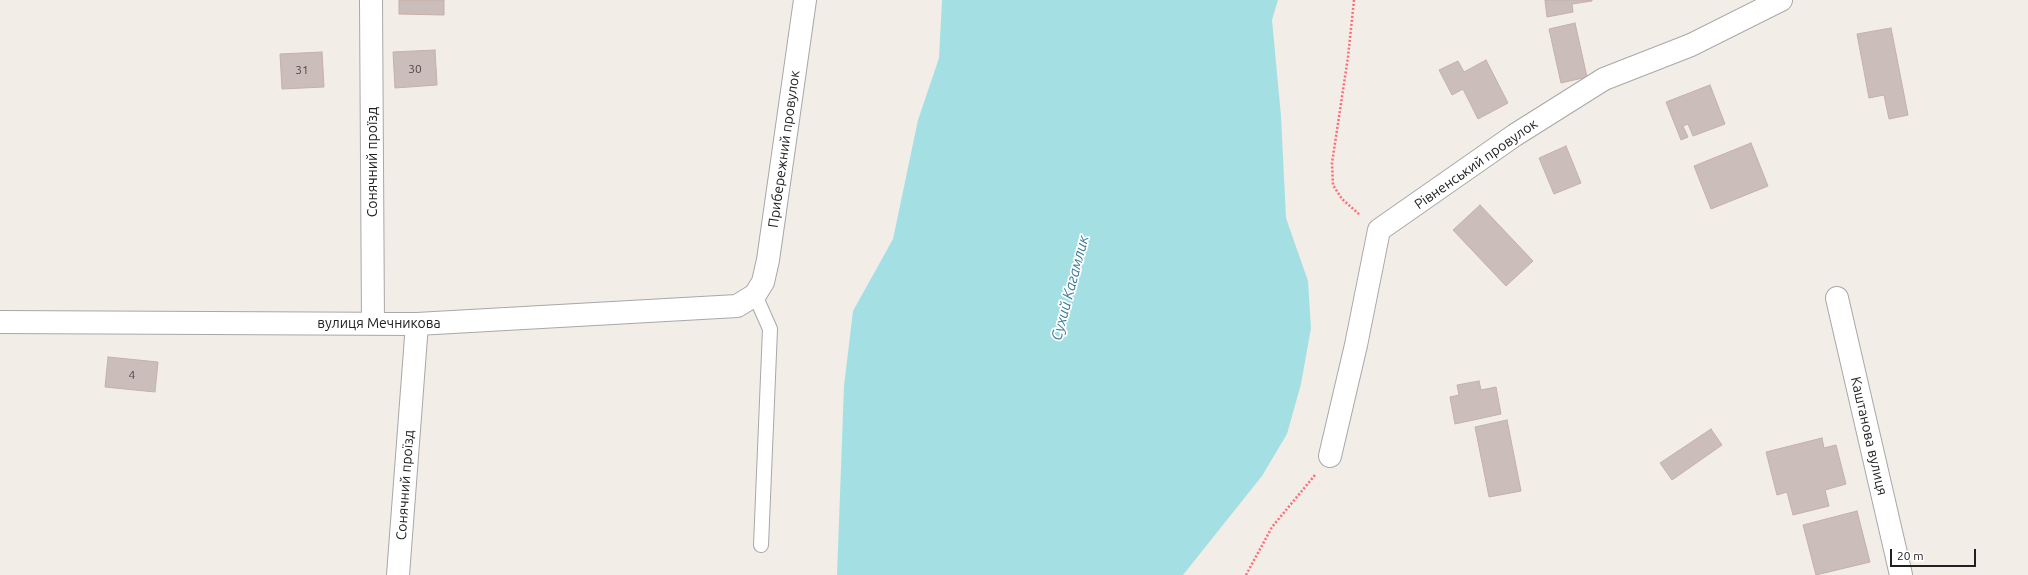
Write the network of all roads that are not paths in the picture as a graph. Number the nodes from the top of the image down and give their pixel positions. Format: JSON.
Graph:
{"nodes":[{"id":1,"x":371,"y":0,"type":"edge"},
{"id":2,"x":805,"y":0,"type":"edge"},
{"id":3,"x":1781,"y":0,"type":"edge"},
{"id":4,"x":755,"y":295,"type":"junction"},
{"id":5,"x":1837,"y":298,"type":"dead end"},
{"id":6,"x":0,"y":322,"type":"edge"},
{"id":7,"x":373,"y":324,"type":"junction"},
{"id":8,"x":417,"y":324,"type":"junction"},
{"id":9,"x":1330,"y":456,"type":"road end"},
{"id":10,"x":761,"y":545,"type":"dead end"},
{"id":11,"x":398,"y":575,"type":"edge"},
{"id":12,"x":1901,"y":575,"type":"edge"}],
"edges":[{"from":1,"to":7,"type":"street","name":"Сонячний проїзд"},
{"from":2,"to":4,"type":"street","name":"Прибережний провулок"},
{"from":3,"to":9,"type":"street","name":"Рівненський провулок"},
{"from":4,"to":8,"type":"street","name":"вулиця Мечникова"},
{"from":4,"to":10,"type":"lane"},
{"from":5,"to":12,"type":"street","name":"Каштанова вулиця"},
{"from":6,"to":7,"type":"street","name":"вулиця Мечникова"},
{"from":7,"to":8,"type":"street","name":"вулиця Мечникова"},
{"from":8,"to":11,"type":"street","name":"Сонячний проїзд"}]}
